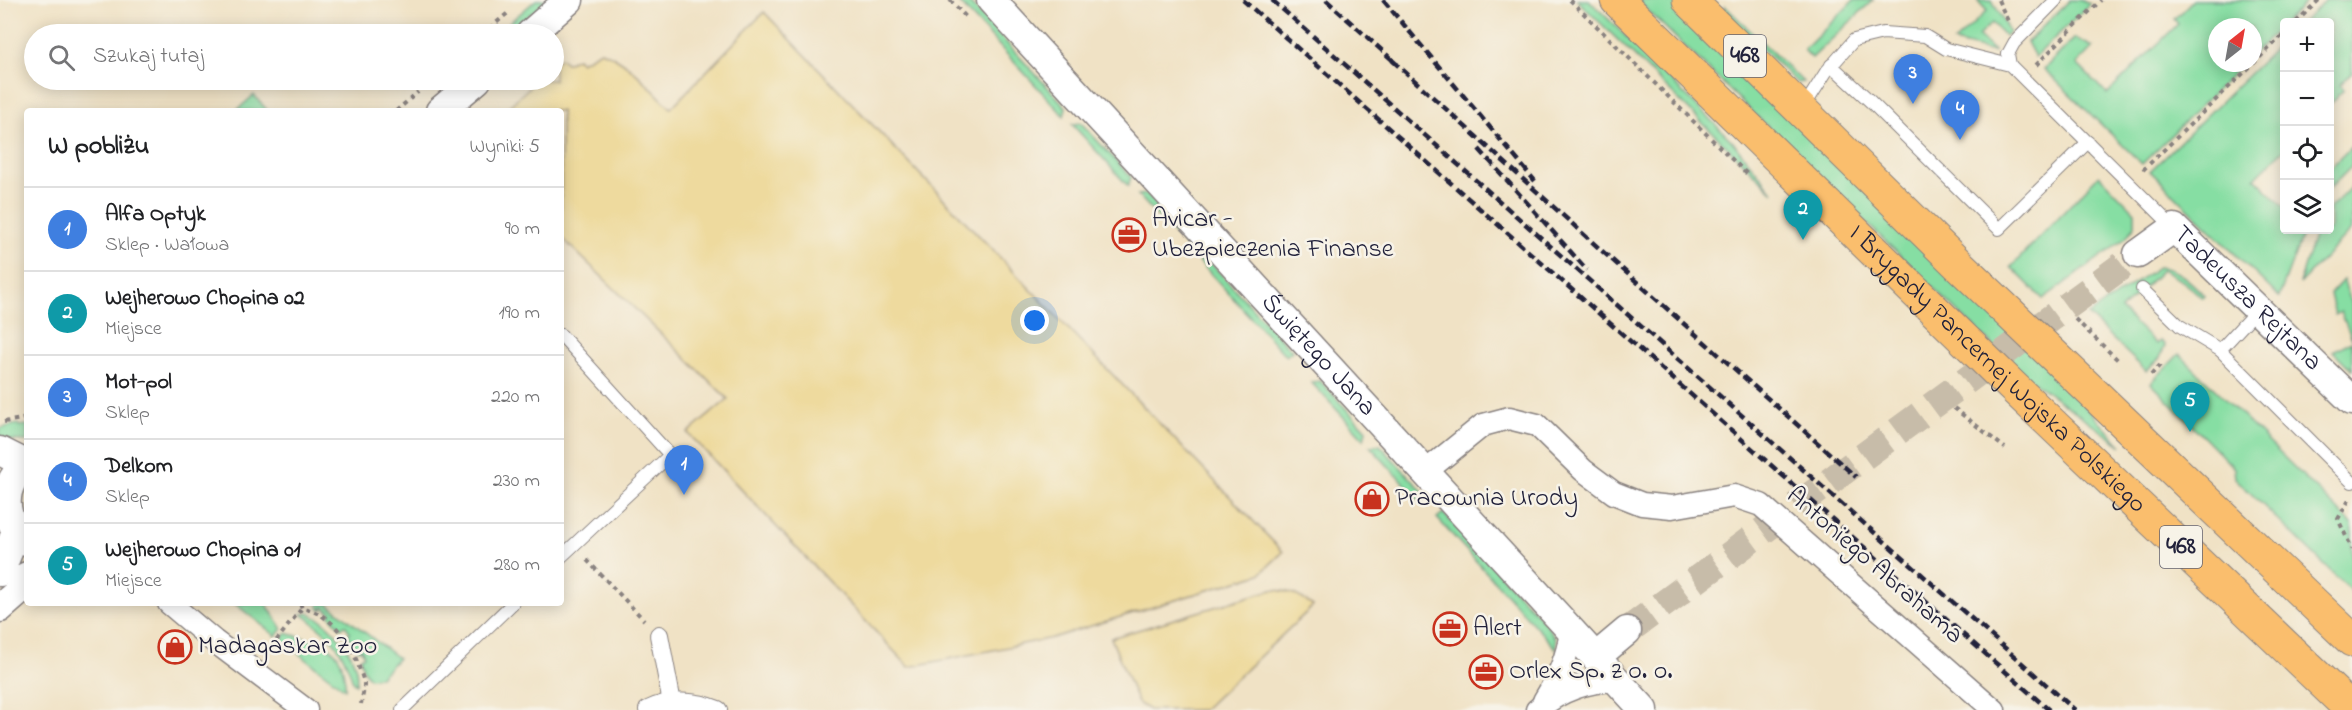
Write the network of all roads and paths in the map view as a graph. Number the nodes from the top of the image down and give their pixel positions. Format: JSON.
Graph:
{"nodes":[{"id":1,"x":569,"y":0,"type":"edge"},
{"id":2,"x":991,"y":0,"type":"edge"},
{"id":3,"x":1617,"y":0,"type":"edge"},
{"id":4,"x":1689,"y":0,"type":"edge"},
{"id":5,"x":1998,"y":0,"type":"edge"},
{"id":6,"x":2056,"y":0,"type":"edge"},
{"id":7,"x":2101,"y":0,"type":"edge"},
{"id":8,"x":2319,"y":0,"type":"edge"},
{"id":9,"x":515,"y":7,"type":"dead end"},
{"id":10,"x":2004,"y":14,"type":"dead end"},
{"id":11,"x":2300,"y":18,"type":"edge"},
{"id":12,"x":495,"y":24,"type":"edge"},
{"id":13,"x":541,"y":24,"type":"edge"},
{"id":14,"x":2280,"y":38,"type":"edge"},
{"id":15,"x":2010,"y":65,"type":"junction"},
{"id":16,"x":2034,"y":67,"type":"dead end"},
{"id":17,"x":1829,"y":69,"type":"junction"},
{"id":18,"x":420,"y":90,"type":"edge"},
{"id":19,"x":465,"y":90,"type":"edge"},
{"id":20,"x":399,"y":108,"type":"edge"},
{"id":21,"x":444,"y":108,"type":"edge"},
{"id":22,"x":1801,"y":112,"type":"junction"},
{"id":23,"x":2088,"y":142,"type":"junction"},
{"id":24,"x":2143,"y":170,"type":"dead end"},
{"id":25,"x":2174,"y":228,"type":"junction"},
{"id":26,"x":2138,"y":254,"type":"tunnel mouth"},
{"id":27,"x":2142,"y":289,"type":"dead end"},
{"id":28,"x":2259,"y":308,"type":"junction"},
{"id":29,"x":2075,"y":319,"type":"dead end"},
{"id":30,"x":564,"y":338,"type":"edge"},
{"id":31,"x":2220,"y":350,"type":"junction"},
{"id":32,"x":2120,"y":362,"type":"dead end"},
{"id":33,"x":2161,"y":364,"type":"dead end"},
{"id":34,"x":2151,"y":375,"type":"dead end"},
{"id":35,"x":2352,"y":401,"type":"edge"},
{"id":36,"x":1954,"y":408,"type":"dead end"},
{"id":37,"x":24,"y":419,"type":"edge"},
{"id":38,"x":0,"y":423,"type":"edge"},
{"id":39,"x":2005,"y":448,"type":"dead end"},
{"id":40,"x":0,"y":451,"type":"edge"},
{"id":41,"x":24,"y":462,"type":"edge"},
{"id":42,"x":24,"y":465,"type":"edge"},
{"id":43,"x":1425,"y":472,"type":"junction"},
{"id":44,"x":2352,"y":482,"type":"edge"},
{"id":45,"x":2352,"y":494,"type":"edge"},
{"id":46,"x":3,"y":495,"type":"edge"},
{"id":47,"x":22,"y":536,"type":"edge"},
{"id":48,"x":2352,"y":549,"type":"edge"},
{"id":49,"x":564,"y":554,"type":"edge"},
{"id":50,"x":585,"y":559,"type":"dead end"},
{"id":51,"x":0,"y":572,"type":"edge"},
{"id":52,"x":24,"y":580,"type":"edge"},
{"id":53,"x":173,"y":606,"type":"edge"},
{"id":54,"x":301,"y":606,"type":"edge"},
{"id":55,"x":510,"y":606,"type":"edge"},
{"id":56,"x":0,"y":608,"type":"edge"},
{"id":57,"x":1571,"y":630,"type":"junction"},
{"id":58,"x":1628,"y":631,"type":"tunnel mouth"},
{"id":59,"x":659,"y":636,"type":"joint"},
{"id":60,"x":2352,"y":640,"type":"edge"},
{"id":61,"x":276,"y":641,"type":"dead end"},
{"id":62,"x":1596,"y":657,"type":"junction"},
{"id":63,"x":1616,"y":680,"type":"junction"},
{"id":64,"x":672,"y":703,"type":"junction"},
{"id":65,"x":361,"y":704,"type":"dead end"},
{"id":66,"x":1539,"y":709,"type":"edge"},
{"id":67,"x":306,"y":710,"type":"edge"},
{"id":68,"x":402,"y":710,"type":"edge"},
{"id":69,"x":648,"y":710,"type":"edge"},
{"id":70,"x":718,"y":710,"type":"edge"},
{"id":71,"x":1644,"y":710,"type":"edge"},
{"id":72,"x":1995,"y":710,"type":"edge"},
{"id":73,"x":2352,"y":710,"type":"edge"}],
"edges":[{"from":1,"to":13,"type":"street"},
{"from":2,"to":43,"type":"street","name":"Świętego Jana"},
{"from":3,"to":73,"type":"main road","name":"I Brygady Pancernej Wojska Polskiego","number":"468"},
{"from":4,"to":22,"type":"main road","name":"I Brygady Pancernej Wojska Polskiego","number":"468"},
{"from":5,"to":10,"type":"path"},
{"from":6,"to":15,"type":"lane"},
{"from":7,"to":16,"type":"path"},
{"from":8,"to":11,"type":"path"},
{"from":9,"to":12,"type":"path"},
{"from":14,"to":24,"type":"path"},
{"from":15,"to":17,"type":"lane"},
{"from":15,"to":23,"type":"lane"},
{"from":17,"to":22,"type":"lane"},
{"from":17,"to":23,"type":"lane"},
{"from":18,"to":20,"type":"path"},
{"from":19,"to":21,"type":"street"},
{"from":22,"to":60,"type":"main road","name":"I Brygady Pancernej Wojska Polskiego","number":"468"},
{"from":23,"to":25,"type":"lane"},
{"from":25,"to":26,"type":"street","name":"Tadeusza Rejtana"},
{"from":25,"to":28,"type":"street","name":"Tadeusza Rejtana"},
{"from":27,"to":31,"type":"lane"},
{"from":28,"to":31,"type":"lane"},
{"from":28,"to":35,"type":"street","name":"Tadeusza Rejtana"},
{"from":29,"to":32,"type":"path"},
{"from":30,"to":49,"type":"lane"},
{"from":31,"to":44,"type":"lane"},
{"from":33,"to":34,"type":"path"},
{"from":36,"to":39,"type":"path"},
{"from":37,"to":38,"type":"path"},
{"from":40,"to":41,"type":"street"},
{"from":42,"to":46,"type":"street"},
{"from":43,"to":57,"type":"street","name":"Świętego Jana"},
{"from":43,"to":72,"type":"street","name":"Antoniego Abrahama"},
{"from":45,"to":48,"type":"path"},
{"from":46,"to":47,"type":"street"},
{"from":47,"to":51,"type":"street"},
{"from":50,"to":59,"type":"path"},
{"from":52,"to":56,"type":"street"},
{"from":53,"to":67,"type":"street"},
{"from":54,"to":61,"type":"path"},
{"from":54,"to":65,"type":"path"},
{"from":55,"to":68,"type":"lane"},
{"from":57,"to":62,"type":"street","name":"Świętego Jana"},
{"from":57,"to":66,"type":"street"},
{"from":58,"to":62,"type":"street"},
{"from":59,"to":64,"type":"street"},
{"from":62,"to":63,"type":"street","name":"Świętego Jana"},
{"from":63,"to":66,"type":"street"},
{"from":63,"to":71,"type":"street","name":"Świętego Jana"},
{"from":64,"to":69,"type":"street"},
{"from":64,"to":70,"type":"street"}]}
